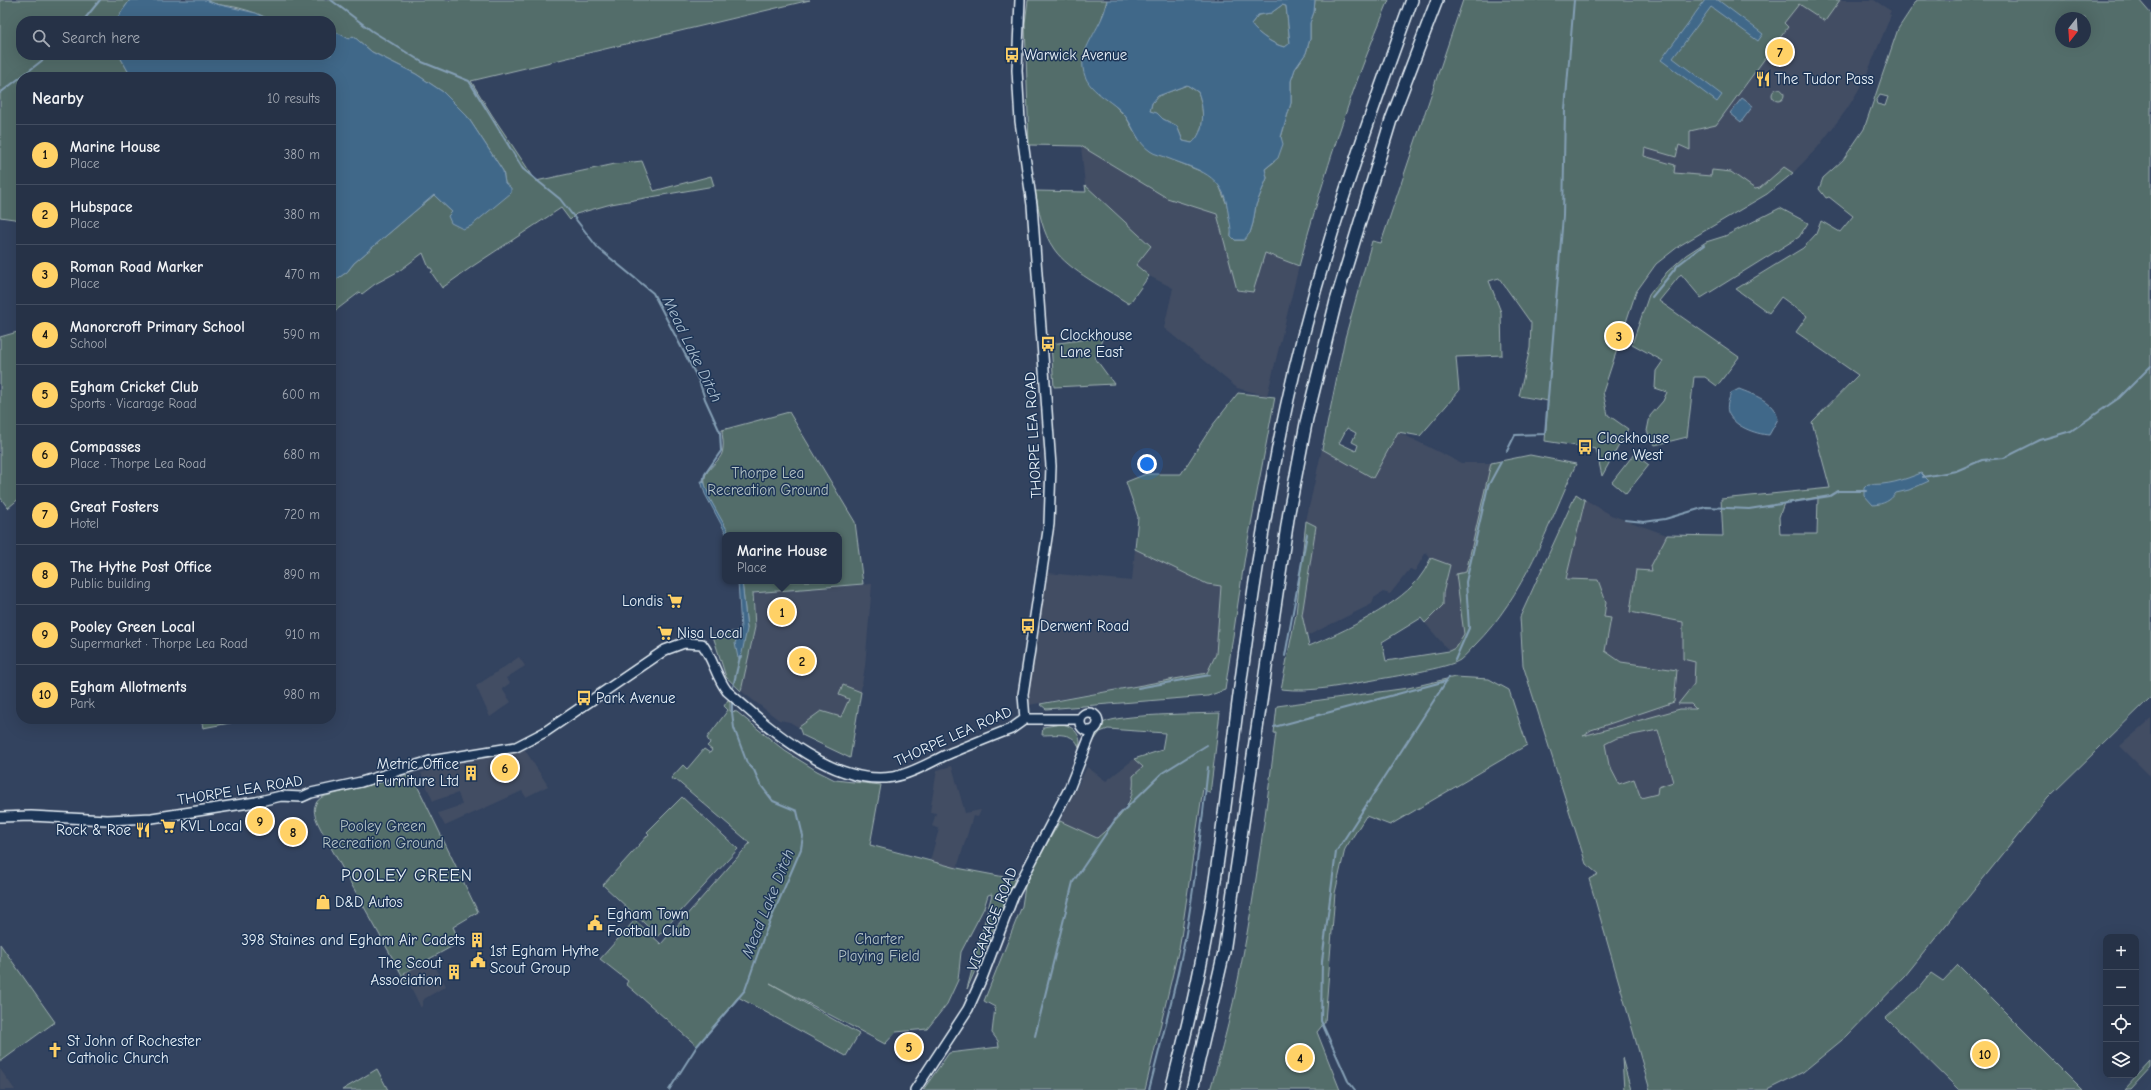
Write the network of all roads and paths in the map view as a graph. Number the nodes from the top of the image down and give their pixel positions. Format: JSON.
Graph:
{"nodes":[{"id":1,"x":1020,"y":0,"type":"edge"},
{"id":2,"x":1412,"y":0,"type":"edge"},
{"id":3,"x":1437,"y":0,"type":"edge"},
{"id":4,"x":1024,"y":719,"type":"junction"},
{"id":5,"x":1080,"y":719,"type":"junction"},
{"id":6,"x":1088,"y":730,"type":"junction"},
{"id":7,"x":0,"y":818,"type":"edge"},
{"id":8,"x":915,"y":1090,"type":"edge"},
{"id":9,"x":1171,"y":1090,"type":"edge"},
{"id":10,"x":1192,"y":1090,"type":"edge"}],
"edges":[{"from":1,"to":4,"type":"main road","name":"THORPE LEA ROAD"},
{"from":2,"to":9,"type":"highway"},
{"from":3,"to":10,"type":"highway"},
{"from":4,"to":5,"type":"main road"},
{"from":4,"to":7,"type":"main road","name":"THORPE LEA ROAD"},
{"from":5,"to":6,"type":"main road"},
{"from":5,"to":6,"type":"main road"},
{"from":6,"to":8,"type":"main road","name":"VICARAGE ROAD"}]}
